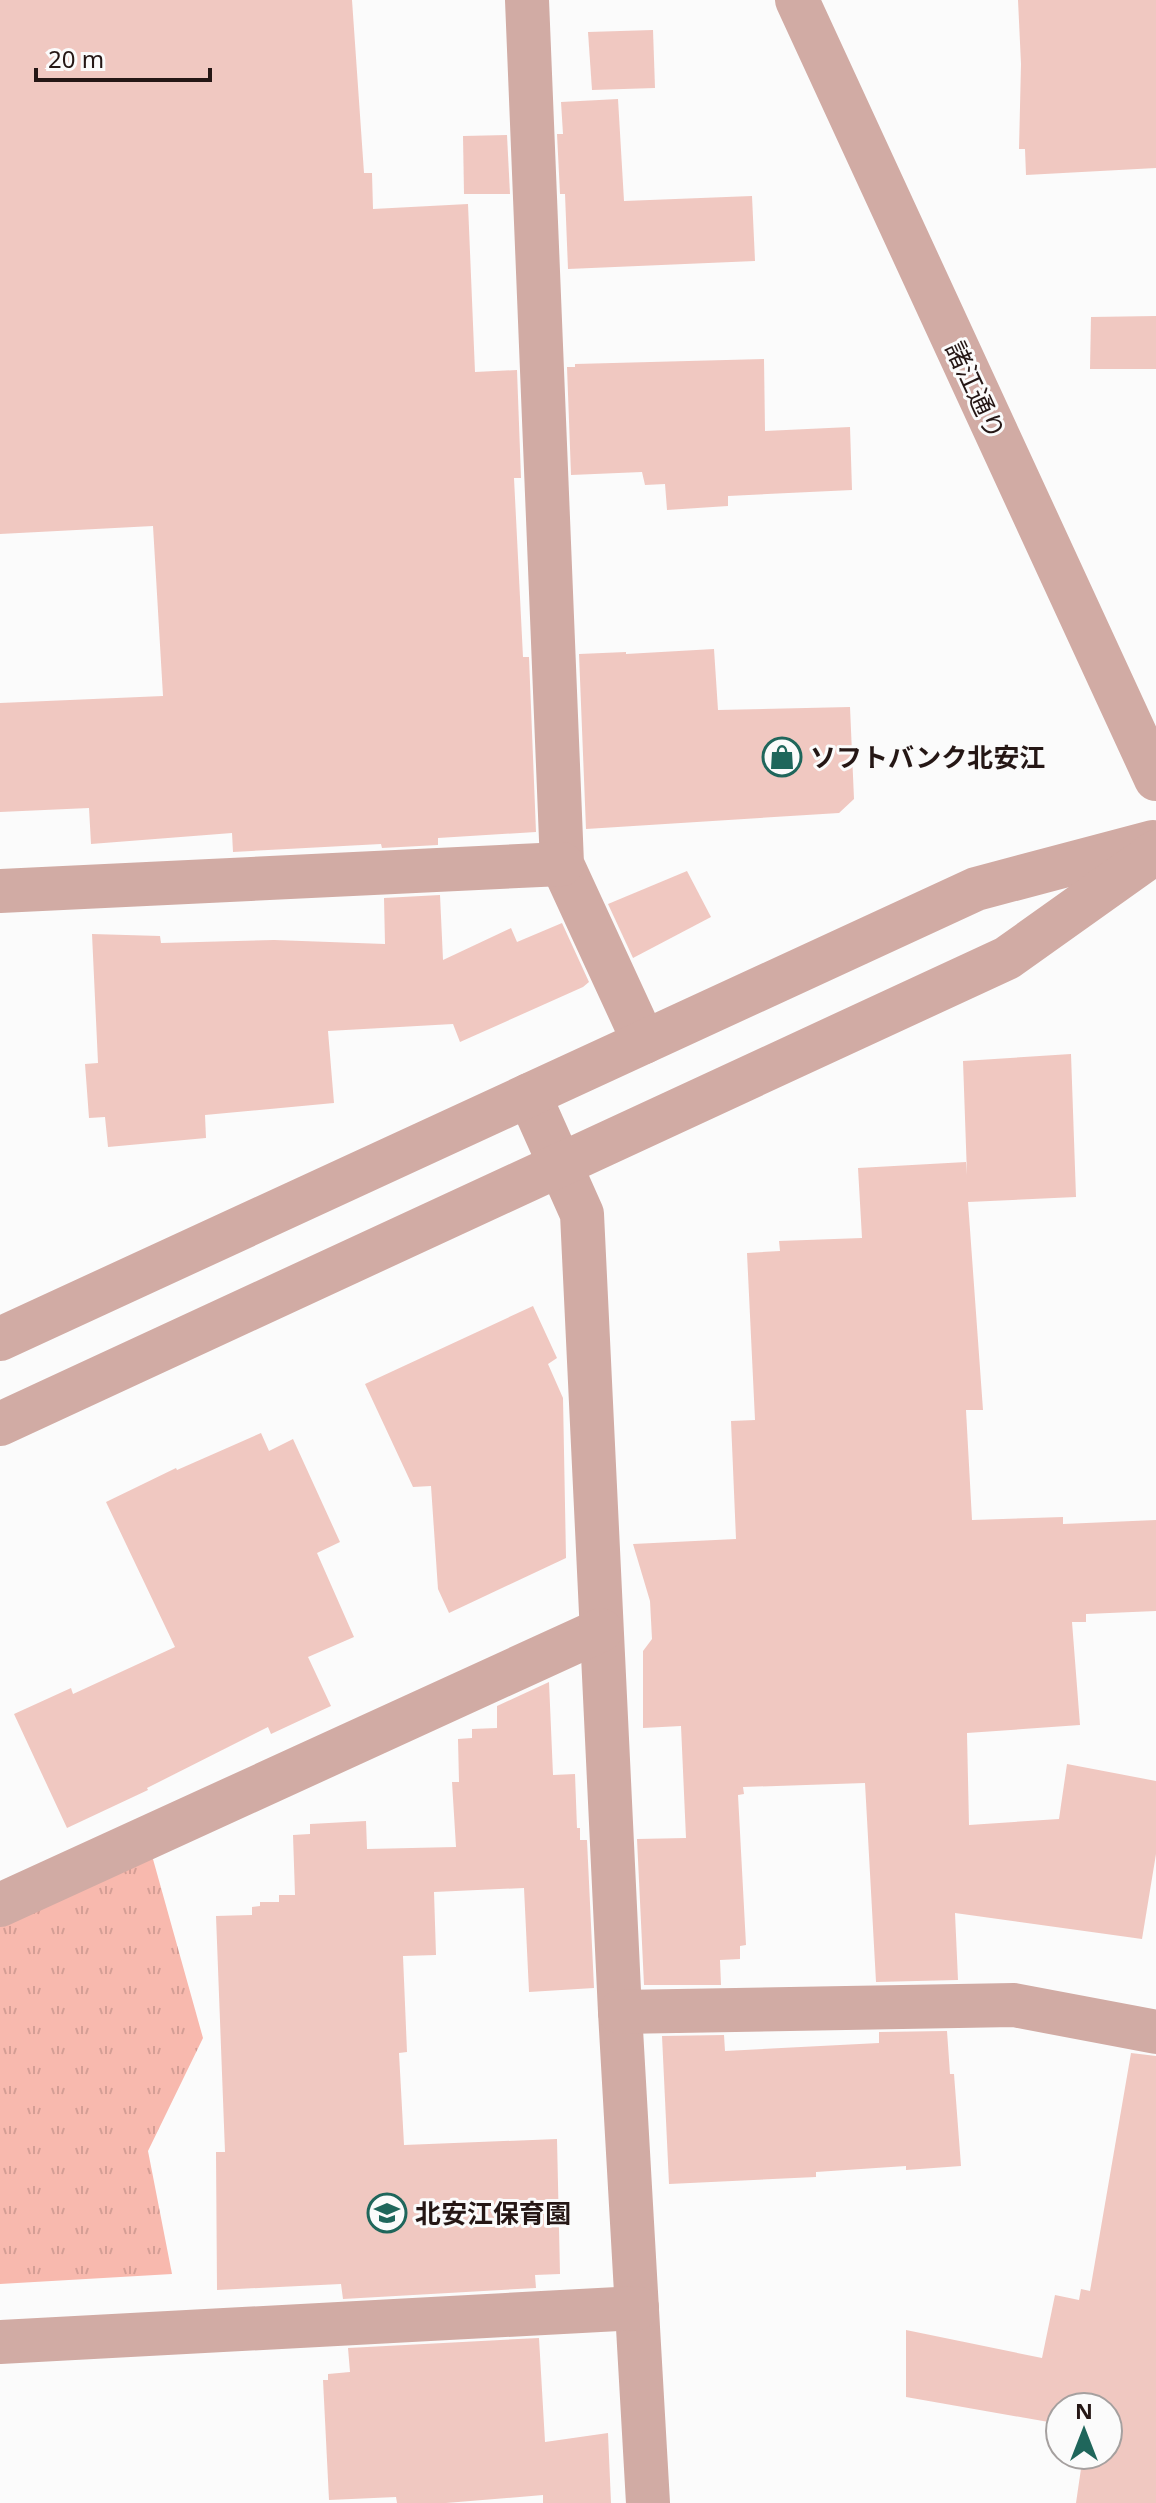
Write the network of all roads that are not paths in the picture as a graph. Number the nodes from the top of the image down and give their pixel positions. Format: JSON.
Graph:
{"nodes":[{"id":1,"x":527,"y":0,"type":"edge"},
{"id":2,"x":797,"y":0,"type":"edge"},
{"id":3,"x":1156,"y":779,"type":"edge"},
{"id":4,"x":1156,"y":841,"type":"edge"},
{"id":5,"x":1156,"y":852,"type":"edge"},
{"id":6,"x":562,"y":864,"type":"junction"},
{"id":7,"x":0,"y":891,"type":"edge"},
{"id":8,"x":644,"y":1042,"type":"junction"},
{"id":9,"x":529,"y":1095,"type":"junction"},
{"id":10,"x":560,"y":1165,"type":"junction"},
{"id":11,"x":0,"y":1339,"type":"edge"},
{"id":12,"x":0,"y":1424,"type":"edge"},
{"id":13,"x":601,"y":1630,"type":"junction"},
{"id":14,"x":0,"y":1905,"type":"edge"},
{"id":15,"x":620,"y":2012,"type":"junction"},
{"id":16,"x":1156,"y":2032,"type":"edge"},
{"id":17,"x":637,"y":2308,"type":"junction"},
{"id":18,"x":0,"y":2342,"type":"edge"},
{"id":19,"x":648,"y":2503,"type":"edge"}],
"edges":[{"from":1,"to":6,"type":"street"},
{"from":2,"to":3,"type":"street","name":"諸江通り"},
{"from":4,"to":8,"type":"street"},
{"from":5,"to":10,"type":"street"},
{"from":6,"to":7,"type":"street"},
{"from":6,"to":8,"type":"street"},
{"from":8,"to":9,"type":"street"},
{"from":9,"to":10,"type":"street"},
{"from":9,"to":11,"type":"street"},
{"from":10,"to":12,"type":"street"},
{"from":10,"to":13,"type":"street"},
{"from":13,"to":14,"type":"street"},
{"from":13,"to":15,"type":"street"},
{"from":15,"to":16,"type":"street"},
{"from":15,"to":17,"type":"street"},
{"from":17,"to":18,"type":"street"},
{"from":17,"to":19,"type":"street"}]}
